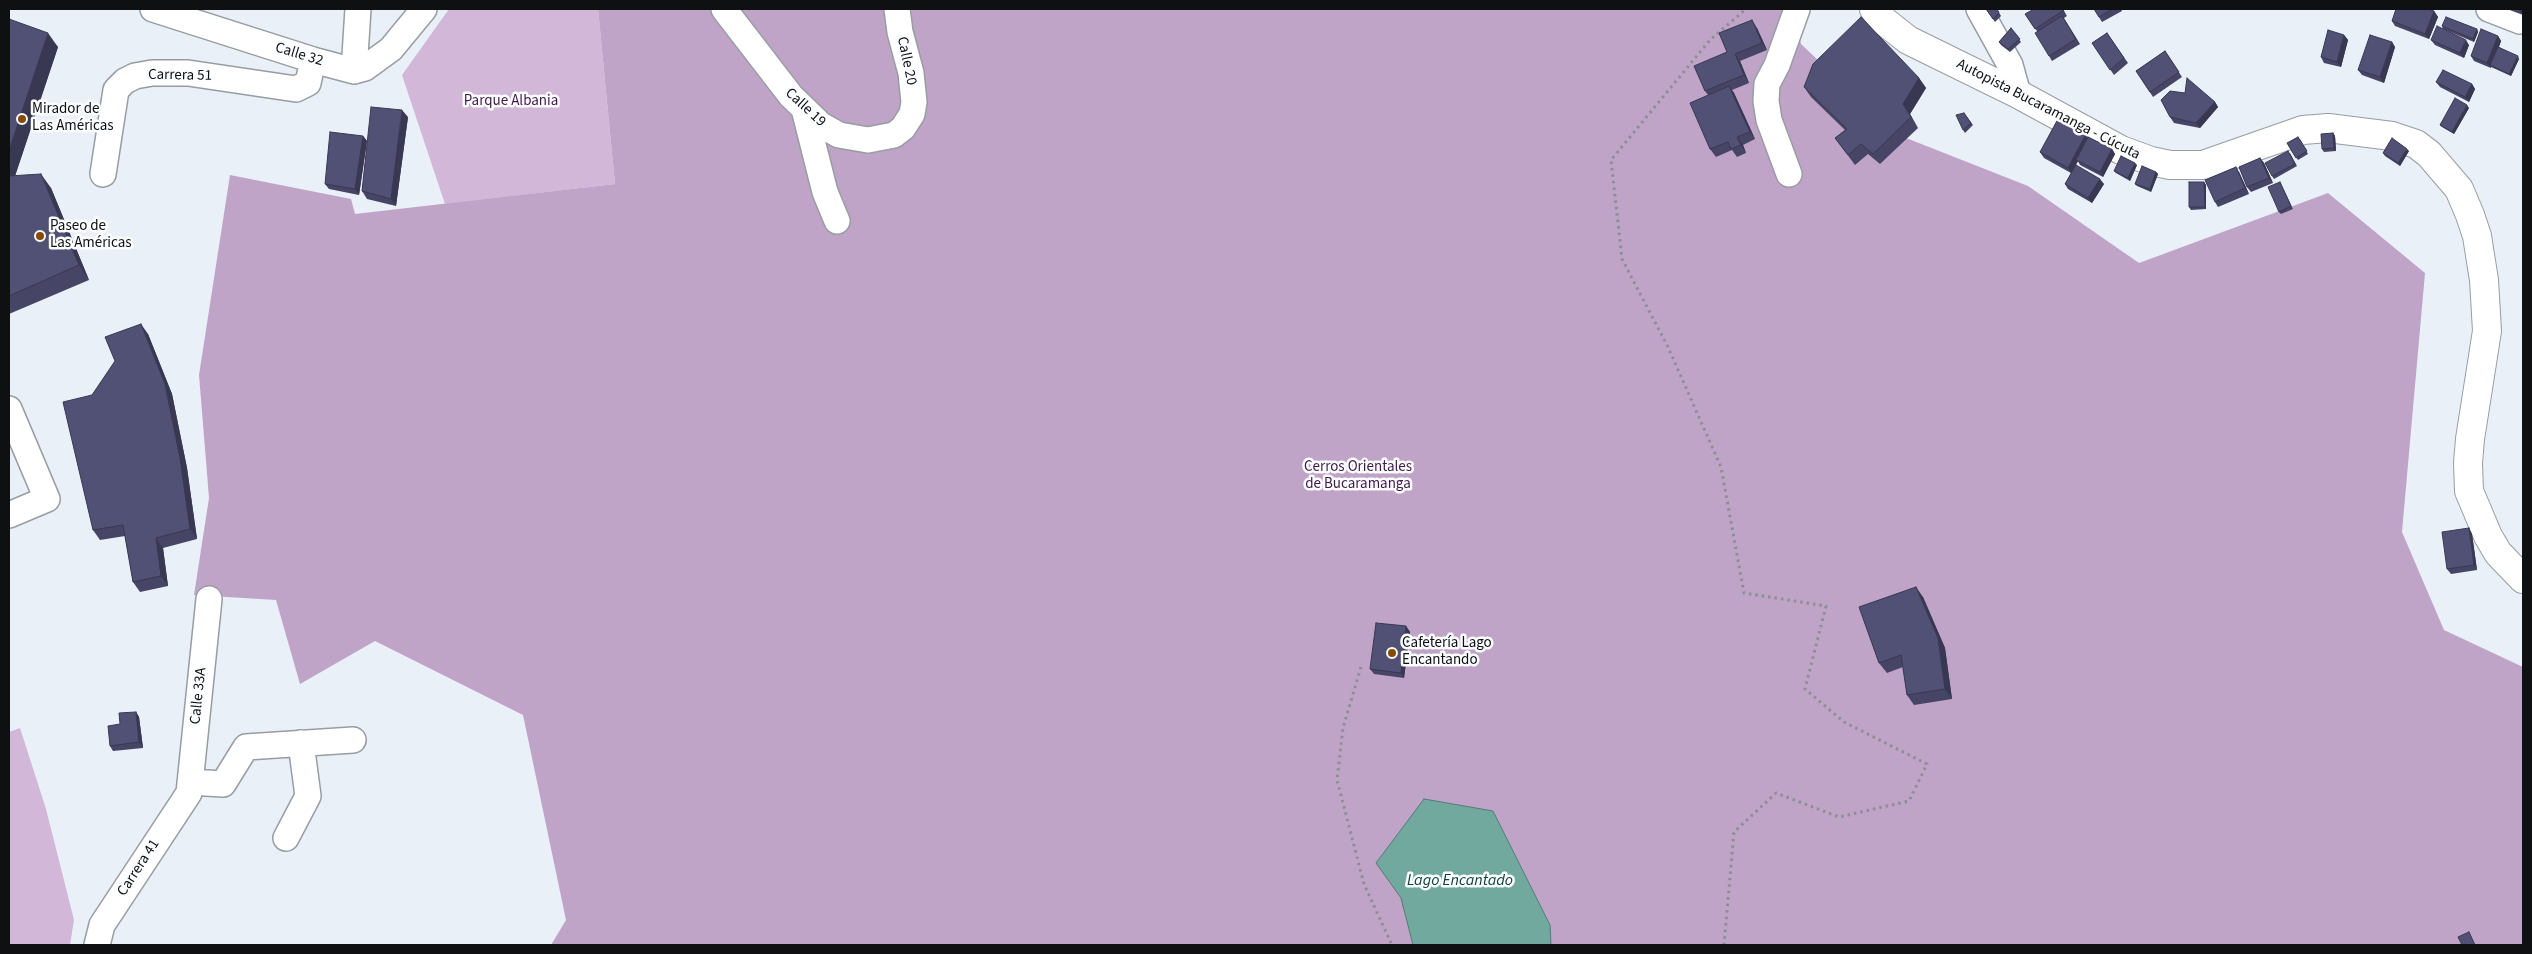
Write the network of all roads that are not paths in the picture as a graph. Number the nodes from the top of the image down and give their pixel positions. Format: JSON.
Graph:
{"nodes":[{"id":1,"x":153,"y":9,"type":"edge"},
{"id":2,"x":358,"y":9,"type":"edge"},
{"id":3,"x":424,"y":9,"type":"edge"},
{"id":4,"x":724,"y":9,"type":"edge"},
{"id":5,"x":897,"y":9,"type":"edge"},
{"id":6,"x":1796,"y":9,"type":"edge"},
{"id":7,"x":1874,"y":9,"type":"edge"},
{"id":8,"x":1979,"y":9,"type":"edge"},
{"id":9,"x":2489,"y":9,"type":"edge"},
{"id":10,"x":2520,"y":21,"type":"dead end"},
{"id":11,"x":312,"y":60,"type":"junction"},
{"id":12,"x":354,"y":71,"type":"junction"},
{"id":13,"x":2018,"y":94,"type":"junction"},
{"id":14,"x":804,"y":109,"type":"junction"},
{"id":15,"x":912,"y":114,"type":"joint"},
{"id":16,"x":103,"y":174,"type":"dead end"},
{"id":17,"x":1789,"y":174,"type":"dead end"},
{"id":18,"x":837,"y":221,"type":"dead end"},
{"id":19,"x":9,"y":409,"type":"edge"},
{"id":20,"x":9,"y":515,"type":"edge"},
{"id":21,"x":2523,"y":579,"type":"edge"},
{"id":22,"x":210,"y":599,"type":"dead end"},
{"id":23,"x":352,"y":740,"type":"dead end"},
{"id":24,"x":300,"y":743,"type":"junction"},
{"id":25,"x":189,"y":787,"type":"junction"},
{"id":26,"x":286,"y":838,"type":"dead end"},
{"id":27,"x":97,"y":945,"type":"edge"}],
"edges":[{"from":1,"to":11,"type":"street","name":"Calle 32"},
{"from":2,"to":12,"type":"street"},
{"from":3,"to":12,"type":"street"},
{"from":4,"to":14,"type":"street","name":"Calle 19"},
{"from":5,"to":15,"type":"street","name":"Calle 20"},
{"from":6,"to":17,"type":"street"},
{"from":7,"to":13,"type":"highway","name":"Autopista Bucaramanga - Cúcuta"},
{"from":8,"to":13,"type":"street"},
{"from":9,"to":10,"type":"street"},
{"from":11,"to":12,"type":"street","name":"Calle 32"},
{"from":11,"to":16,"type":"street","name":"Carrera 51"},
{"from":13,"to":21,"type":"highway","name":"Autopista Bucaramanga - Cúcuta"},
{"from":14,"to":15,"type":"street","name":"Calle 19"},
{"from":14,"to":18,"type":"street"},
{"from":19,"to":20,"type":"street"},
{"from":22,"to":25,"type":"street","name":"Calle 33A"},
{"from":23,"to":24,"type":"street"},
{"from":24,"to":25,"type":"street"},
{"from":24,"to":26,"type":"street"},
{"from":25,"to":27,"type":"street","name":"Carrera 41"}]}
